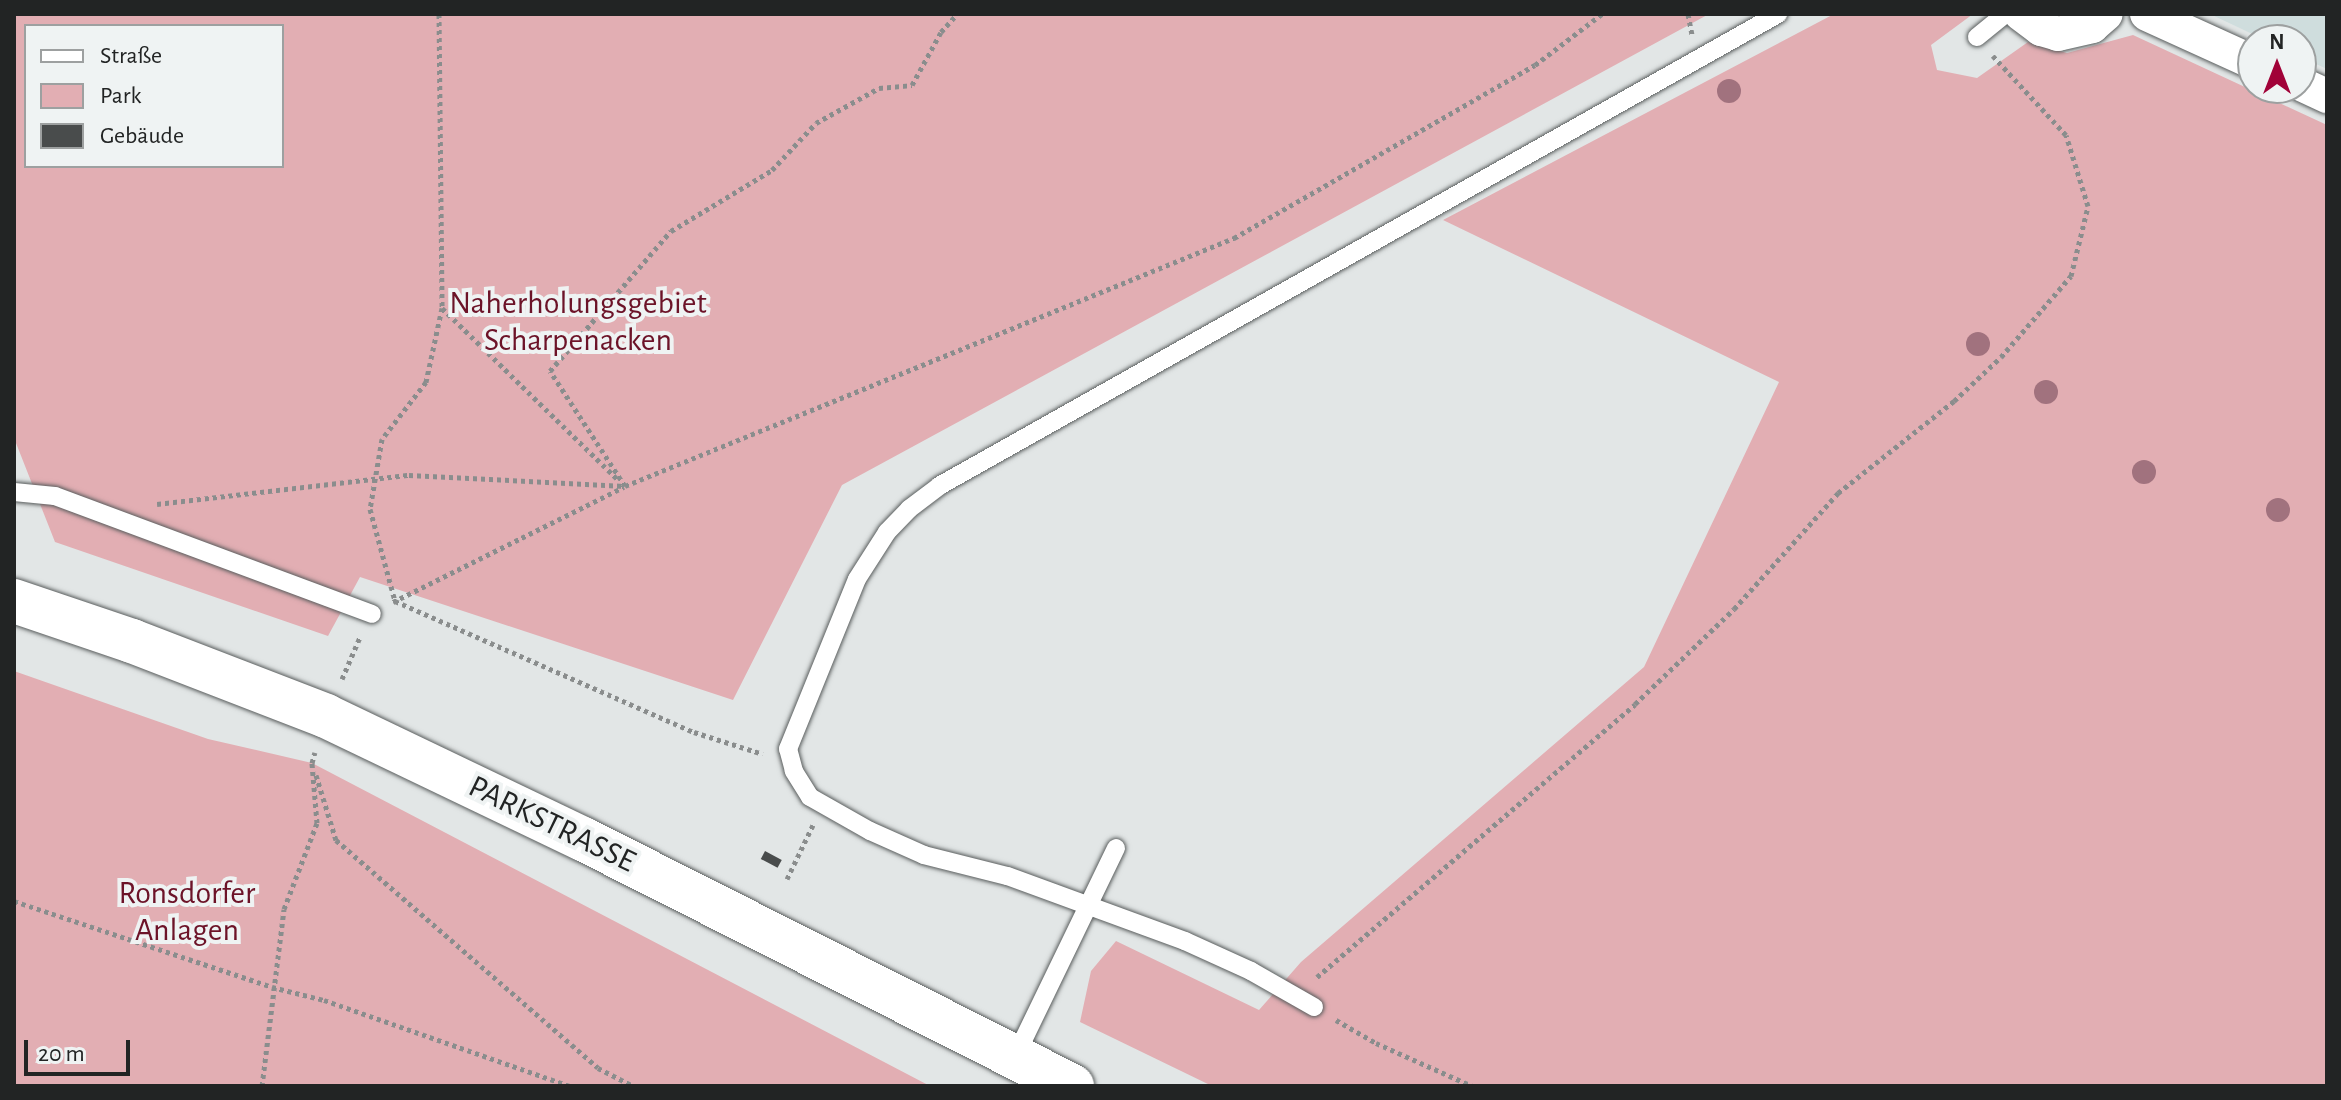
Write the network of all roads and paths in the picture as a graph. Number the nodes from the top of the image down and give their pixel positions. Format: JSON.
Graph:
{"nodes":[{"id":1,"x":439,"y":14,"type":"edge"},
{"id":2,"x":957,"y":14,"type":"edge"},
{"id":3,"x":1602,"y":14,"type":"edge"},
{"id":4,"x":1778,"y":14,"type":"edge"},
{"id":5,"x":2005,"y":14,"type":"edge"},
{"id":6,"x":2021,"y":14,"type":"edge"},
{"id":7,"x":2106,"y":14,"type":"edge"},
{"id":8,"x":2147,"y":14,"type":"edge"},
{"id":9,"x":1977,"y":37,"type":"joint"},
{"id":10,"x":2237,"y":55,"type":"edge"},
{"id":11,"x":442,"y":308,"type":"junction"},
{"id":12,"x":375,"y":479,"type":"junction"},
{"id":13,"x":625,"y":486,"type":"junction"},
{"id":14,"x":14,"y":492,"type":"edge"},
{"id":15,"x":98,"y":511,"type":"junction"},
{"id":16,"x":14,"y":601,"type":"edge"},
{"id":17,"x":395,"y":601,"type":"junction"},
{"id":18,"x":372,"y":614,"type":"junction"},
{"id":19,"x":348,"y":664,"type":"dead end"},
{"id":20,"x":791,"y":761,"type":"junction"},
{"id":21,"x":822,"y":806,"type":"junction"},
{"id":22,"x":1116,"y":848,"type":"dead end"},
{"id":23,"x":787,"y":879,"type":"dead end"},
{"id":24,"x":14,"y":901,"type":"edge"},
{"id":25,"x":1088,"y":908,"type":"junction"},
{"id":26,"x":1272,"y":984,"type":"junction"},
{"id":27,"x":272,"y":987,"type":"junction"},
{"id":28,"x":1314,"y":1007,"type":"joint"},
{"id":29,"x":1015,"y":1057,"type":"junction"},
{"id":30,"x":262,"y":1086,"type":"edge"},
{"id":31,"x":569,"y":1086,"type":"edge"},
{"id":32,"x":633,"y":1086,"type":"edge"},
{"id":33,"x":1072,"y":1086,"type":"edge"},
{"id":34,"x":1472,"y":1086,"type":"edge"}],
"edges":[{"from":1,"to":11,"type":"path"},
{"from":2,"to":13,"type":"path"},
{"from":3,"to":13,"type":"path"},
{"from":4,"to":20,"type":"lane"},
{"from":5,"to":9,"type":"lane"},
{"from":6,"to":7,"type":"street"},
{"from":8,"to":10,"type":"street"},
{"from":9,"to":26,"type":"path"},
{"from":11,"to":12,"type":"path"},
{"from":11,"to":13,"type":"path"},
{"from":12,"to":13,"type":"path"},
{"from":12,"to":15,"type":"path"},
{"from":12,"to":17,"type":"path"},
{"from":13,"to":17,"type":"path"},
{"from":14,"to":15,"type":"lane"},
{"from":15,"to":18,"type":"lane"},
{"from":16,"to":29,"type":"main road","name":"PARKSTRASSE"},
{"from":17,"to":18,"type":"path"},
{"from":17,"to":20,"type":"path"},
{"from":18,"to":19,"type":"path"},
{"from":20,"to":21,"type":"lane"},
{"from":21,"to":23,"type":"path"},
{"from":21,"to":25,"type":"lane"},
{"from":22,"to":25,"type":"lane"},
{"from":24,"to":27,"type":"path"},
{"from":25,"to":26,"type":"lane"},
{"from":25,"to":29,"type":"lane"},
{"from":26,"to":28,"type":"lane"},
{"from":27,"to":30,"type":"path"},
{"from":27,"to":31,"type":"path"},
{"from":27,"to":32,"type":"path"},
{"from":28,"to":34,"type":"path"},
{"from":29,"to":33,"type":"main road","name":"PARKSTRASSE"}]}
